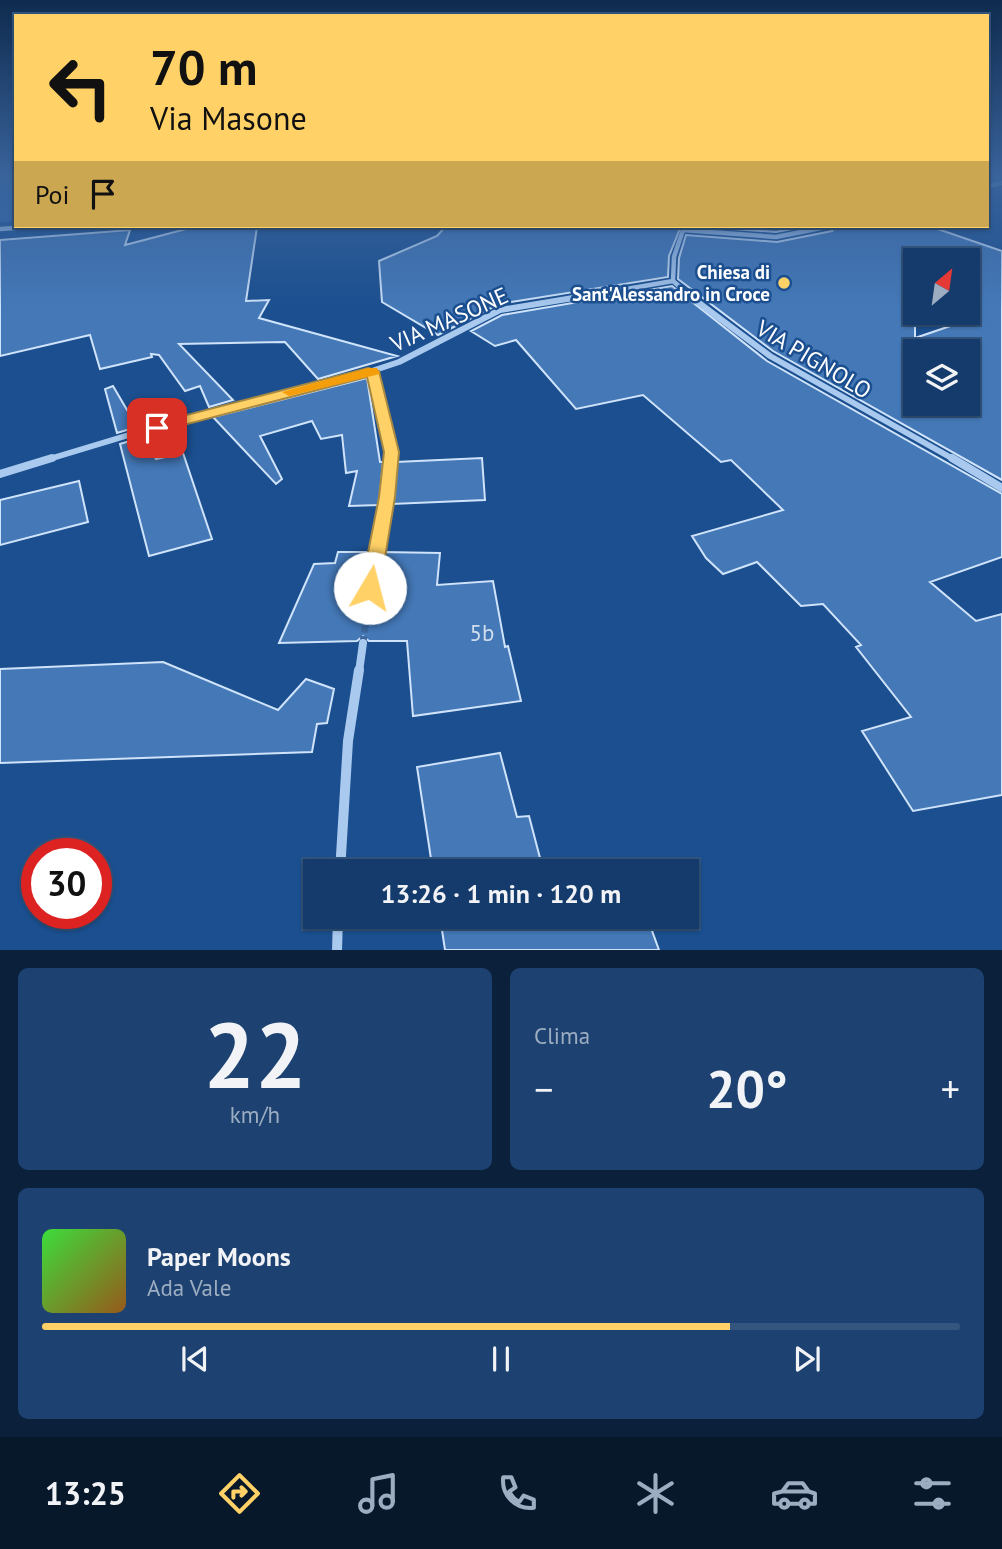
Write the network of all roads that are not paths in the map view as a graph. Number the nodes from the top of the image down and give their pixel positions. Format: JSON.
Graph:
{"nodes":[{"id":1,"x":682,"y":228,"type":"edge"},
{"id":2,"x":826,"y":228,"type":"edge"},
{"id":3,"x":673,"y":281,"type":"junction"},
{"id":4,"x":372,"y":371,"type":"junction"},
{"id":5,"x":0,"y":474,"type":"edge"},
{"id":6,"x":1002,"y":488,"type":"edge"},
{"id":7,"x":370,"y":588,"type":"tunnel mouth"},
{"id":8,"x":363,"y":643,"type":"tunnel mouth"},
{"id":9,"x":341,"y":859,"type":"edge"},
{"id":10,"x":338,"y":929,"type":"edge"},
{"id":11,"x":337,"y":950,"type":"edge"}],
"edges":[{"from":1,"to":2,"type":"street"},
{"from":1,"to":3,"type":"street"},
{"from":3,"to":4,"type":"street","name":"VIA MASONE"},
{"from":3,"to":6,"type":"street","name":"VIA PIGNOLO"},
{"from":4,"to":5,"type":"street","name":"VIA MASONE"},
{"from":4,"to":7,"type":"street"},
{"from":8,"to":9,"type":"street"},
{"from":10,"to":11,"type":"street"}]}
